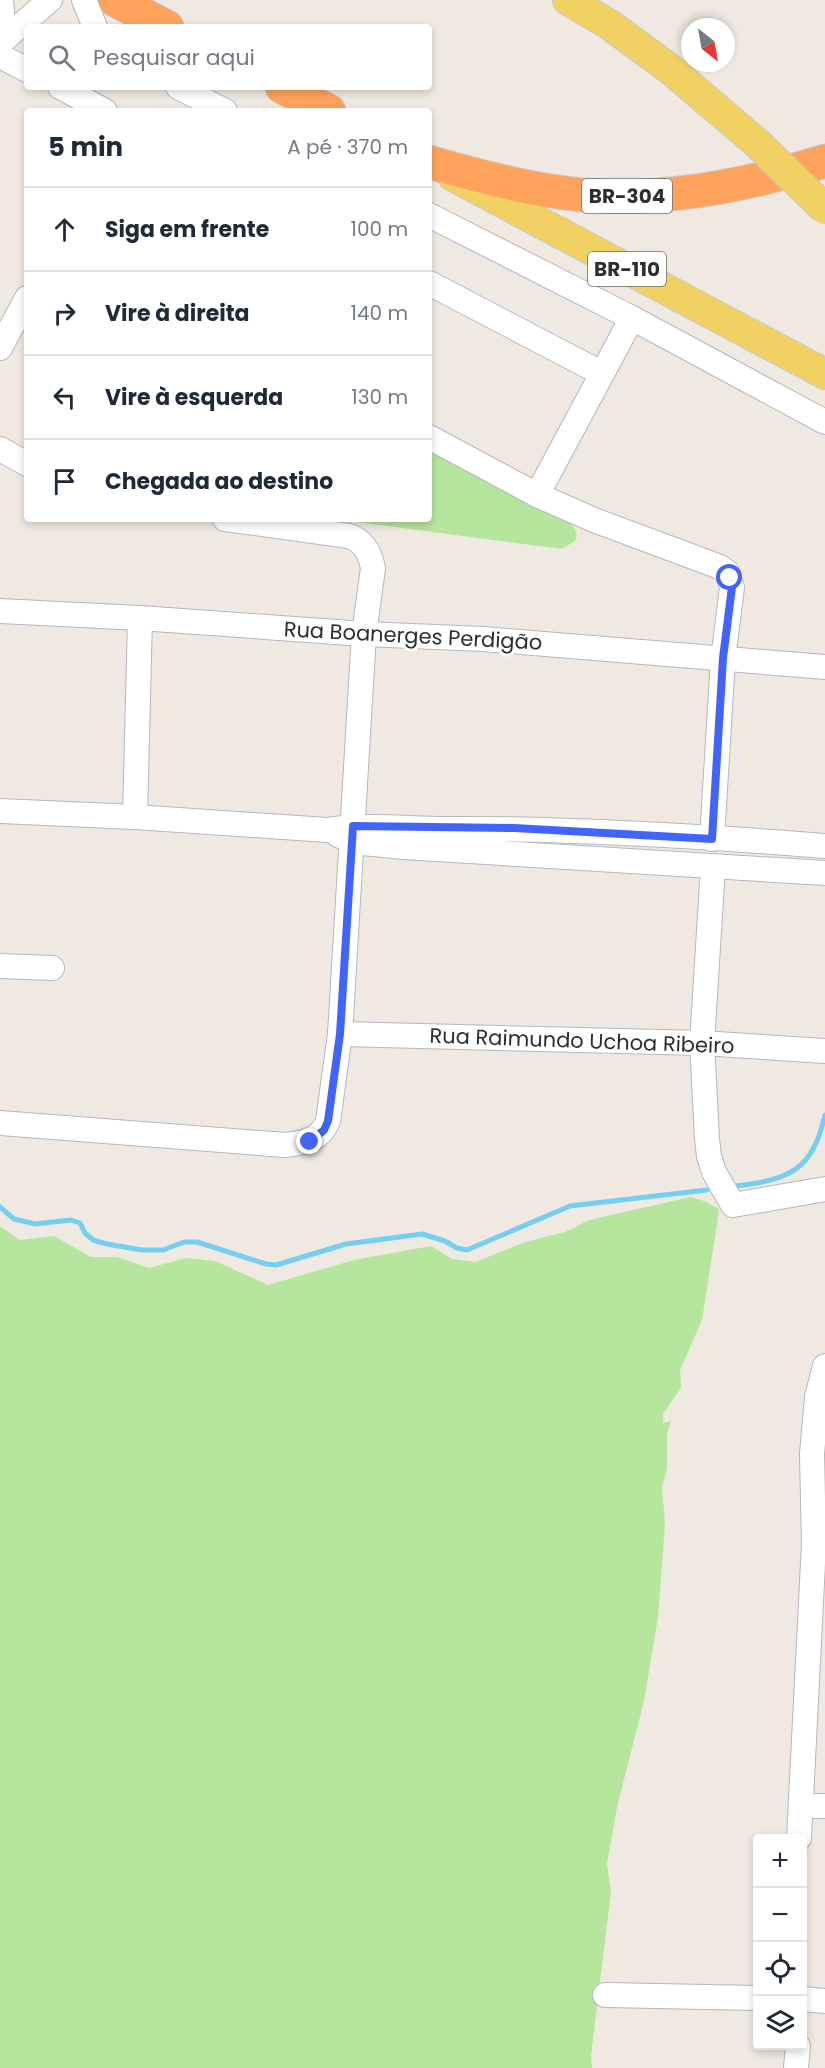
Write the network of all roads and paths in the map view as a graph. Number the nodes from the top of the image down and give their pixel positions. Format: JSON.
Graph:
{"nodes":[{"id":1,"x":1,"y":0,"type":"edge"},
{"id":2,"x":50,"y":0,"type":"edge"},
{"id":3,"x":84,"y":0,"type":"edge"},
{"id":4,"x":115,"y":0,"type":"edge"},
{"id":5,"x":568,"y":0,"type":"edge"},
{"id":6,"x":0,"y":20,"type":"edge"},
{"id":7,"x":94,"y":24,"type":"edge"},
{"id":8,"x":161,"y":24,"type":"edge"},
{"id":9,"x":0,"y":43,"type":"edge"},
{"id":10,"x":24,"y":43,"type":"edge"},
{"id":11,"x":0,"y":48,"type":"edge"},
{"id":12,"x":0,"y":56,"type":"edge"},
{"id":13,"x":24,"y":68,"type":"edge"},
{"id":14,"x":66,"y":90,"type":"edge"},
{"id":15,"x":184,"y":90,"type":"edge"},
{"id":16,"x":288,"y":90,"type":"edge"},
{"id":17,"x":99,"y":108,"type":"edge"},
{"id":18,"x":219,"y":108,"type":"edge"},
{"id":19,"x":323,"y":108,"type":"edge"},
{"id":20,"x":825,"y":160,"type":"edge"},
{"id":21,"x":432,"y":164,"type":"edge"},
{"id":22,"x":432,"y":165,"type":"edge"},
{"id":23,"x":825,"y":209,"type":"edge"},
{"id":24,"x":432,"y":217,"type":"edge"},
{"id":25,"x":432,"y":285,"type":"edge"},
{"id":26,"x":24,"y":311,"type":"edge"},
{"id":27,"x":632,"y":318,"type":"junction"},
{"id":28,"x":0,"y":348,"type":"edge"},
{"id":29,"x":602,"y":373,"type":"junction"},
{"id":30,"x":825,"y":374,"type":"edge"},
{"id":31,"x":825,"y":422,"type":"edge"},
{"id":32,"x":432,"y":439,"type":"edge"},
{"id":33,"x":0,"y":449,"type":"edge"},
{"id":34,"x":24,"y":462,"type":"edge"},
{"id":35,"x":537,"y":495,"type":"junction"},
{"id":36,"x":247,"y":522,"type":"edge"},
{"id":37,"x":0,"y":611,"type":"edge"},
{"id":38,"x":140,"y":618,"type":"junction"},
{"id":39,"x":364,"y":634,"type":"junction"},
{"id":40,"x":723,"y":658,"type":"junction"},
{"id":41,"x":825,"y":667,"type":"edge"},
{"id":42,"x":0,"y":811,"type":"edge"},
{"id":43,"x":135,"y":818,"type":"junction"},
{"id":44,"x":353,"y":834,"type":"junction"},
{"id":45,"x":722,"y":839,"type":"junction"},
{"id":46,"x":825,"y":846,"type":"edge"},
{"id":47,"x":722,"y":868,"type":"junction"},
{"id":48,"x":825,"y":873,"type":"edge"},
{"id":49,"x":0,"y":966,"type":"edge"},
{"id":50,"x":52,"y":968,"type":"dead end"},
{"id":51,"x":340,"y":1034,"type":"junction"},
{"id":52,"x":702,"y":1043,"type":"junction"},
{"id":53,"x":825,"y":1051,"type":"edge"},
{"id":54,"x":0,"y":1123,"type":"edge"},
{"id":55,"x":825,"y":1189,"type":"edge"},
{"id":56,"x":825,"y":1366,"type":"edge"},
{"id":57,"x":820,"y":1433,"type":"edge"},
{"id":58,"x":819,"y":1527,"type":"edge"},
{"id":59,"x":814,"y":1806,"type":"edge"},
{"id":60,"x":801,"y":1834,"type":"edge"},
{"id":61,"x":605,"y":1995,"type":"dead end"},
{"id":62,"x":753,"y":1998,"type":"edge"},
{"id":63,"x":807,"y":1999,"type":"edge"},
{"id":64,"x":825,"y":2001,"type":"edge"},
{"id":65,"x":798,"y":2050,"type":"edge"},
{"id":66,"x":796,"y":2068,"type":"edge"}],
"edges":[{"from":1,"to":6,"type":"street"},
{"from":2,"to":9,"type":"street"},
{"from":3,"to":7,"type":"street"},
{"from":4,"to":8,"type":"highway"},
{"from":5,"to":23,"type":"main road","bridge":true},
{"from":10,"to":11,"type":"street"},
{"from":12,"to":13,"type":"street"},
{"from":14,"to":17,"type":"street"},
{"from":15,"to":18,"type":"street"},
{"from":16,"to":19,"type":"highway"},
{"from":20,"to":21,"type":"highway","number":"BR-304"},
{"from":22,"to":30,"type":"main road","number":"BR-110"},
{"from":24,"to":27,"type":"street"},
{"from":25,"to":29,"type":"street"},
{"from":26,"to":28,"type":"street"},
{"from":27,"to":29,"type":"street"},
{"from":27,"to":31,"type":"street"},
{"from":29,"to":35,"type":"street"},
{"from":32,"to":35,"type":"street"},
{"from":33,"to":34,"type":"street"},
{"from":35,"to":40,"type":"street"},
{"from":36,"to":39,"type":"street"},
{"from":37,"to":38,"type":"street","name":"Rua Boanerges Perdigão"},
{"from":38,"to":39,"type":"street","name":"Rua Boanerges Perdigão"},
{"from":38,"to":43,"type":"street"},
{"from":39,"to":40,"type":"street","name":"Rua Boanerges Perdigão"},
{"from":39,"to":44,"type":"street"},
{"from":40,"to":41,"type":"street","name":"Rua Boanerges Perdigão"},
{"from":40,"to":45,"type":"street"},
{"from":42,"to":43,"type":"street"},
{"from":43,"to":44,"type":"street"},
{"from":44,"to":45,"type":"street"},
{"from":44,"to":47,"type":"street"},
{"from":44,"to":51,"type":"street"},
{"from":45,"to":46,"type":"street"},
{"from":45,"to":47,"type":"street"},
{"from":47,"to":48,"type":"street"},
{"from":47,"to":52,"type":"street"},
{"from":49,"to":50,"type":"street"},
{"from":51,"to":52,"type":"street","name":"Rua Raimundo Uchoa Ribeiro"},
{"from":51,"to":54,"type":"street"},
{"from":52,"to":53,"type":"street","name":"Rua Raimundo Uchoa Ribeiro"},
{"from":52,"to":55,"type":"street"},
{"from":56,"to":57,"type":"street"},
{"from":57,"to":58,"type":"street"},
{"from":58,"to":59,"type":"street"},
{"from":59,"to":60,"type":"street"},
{"from":61,"to":62,"type":"street"},
{"from":63,"to":64,"type":"street"},
{"from":65,"to":66,"type":"street"}]}
